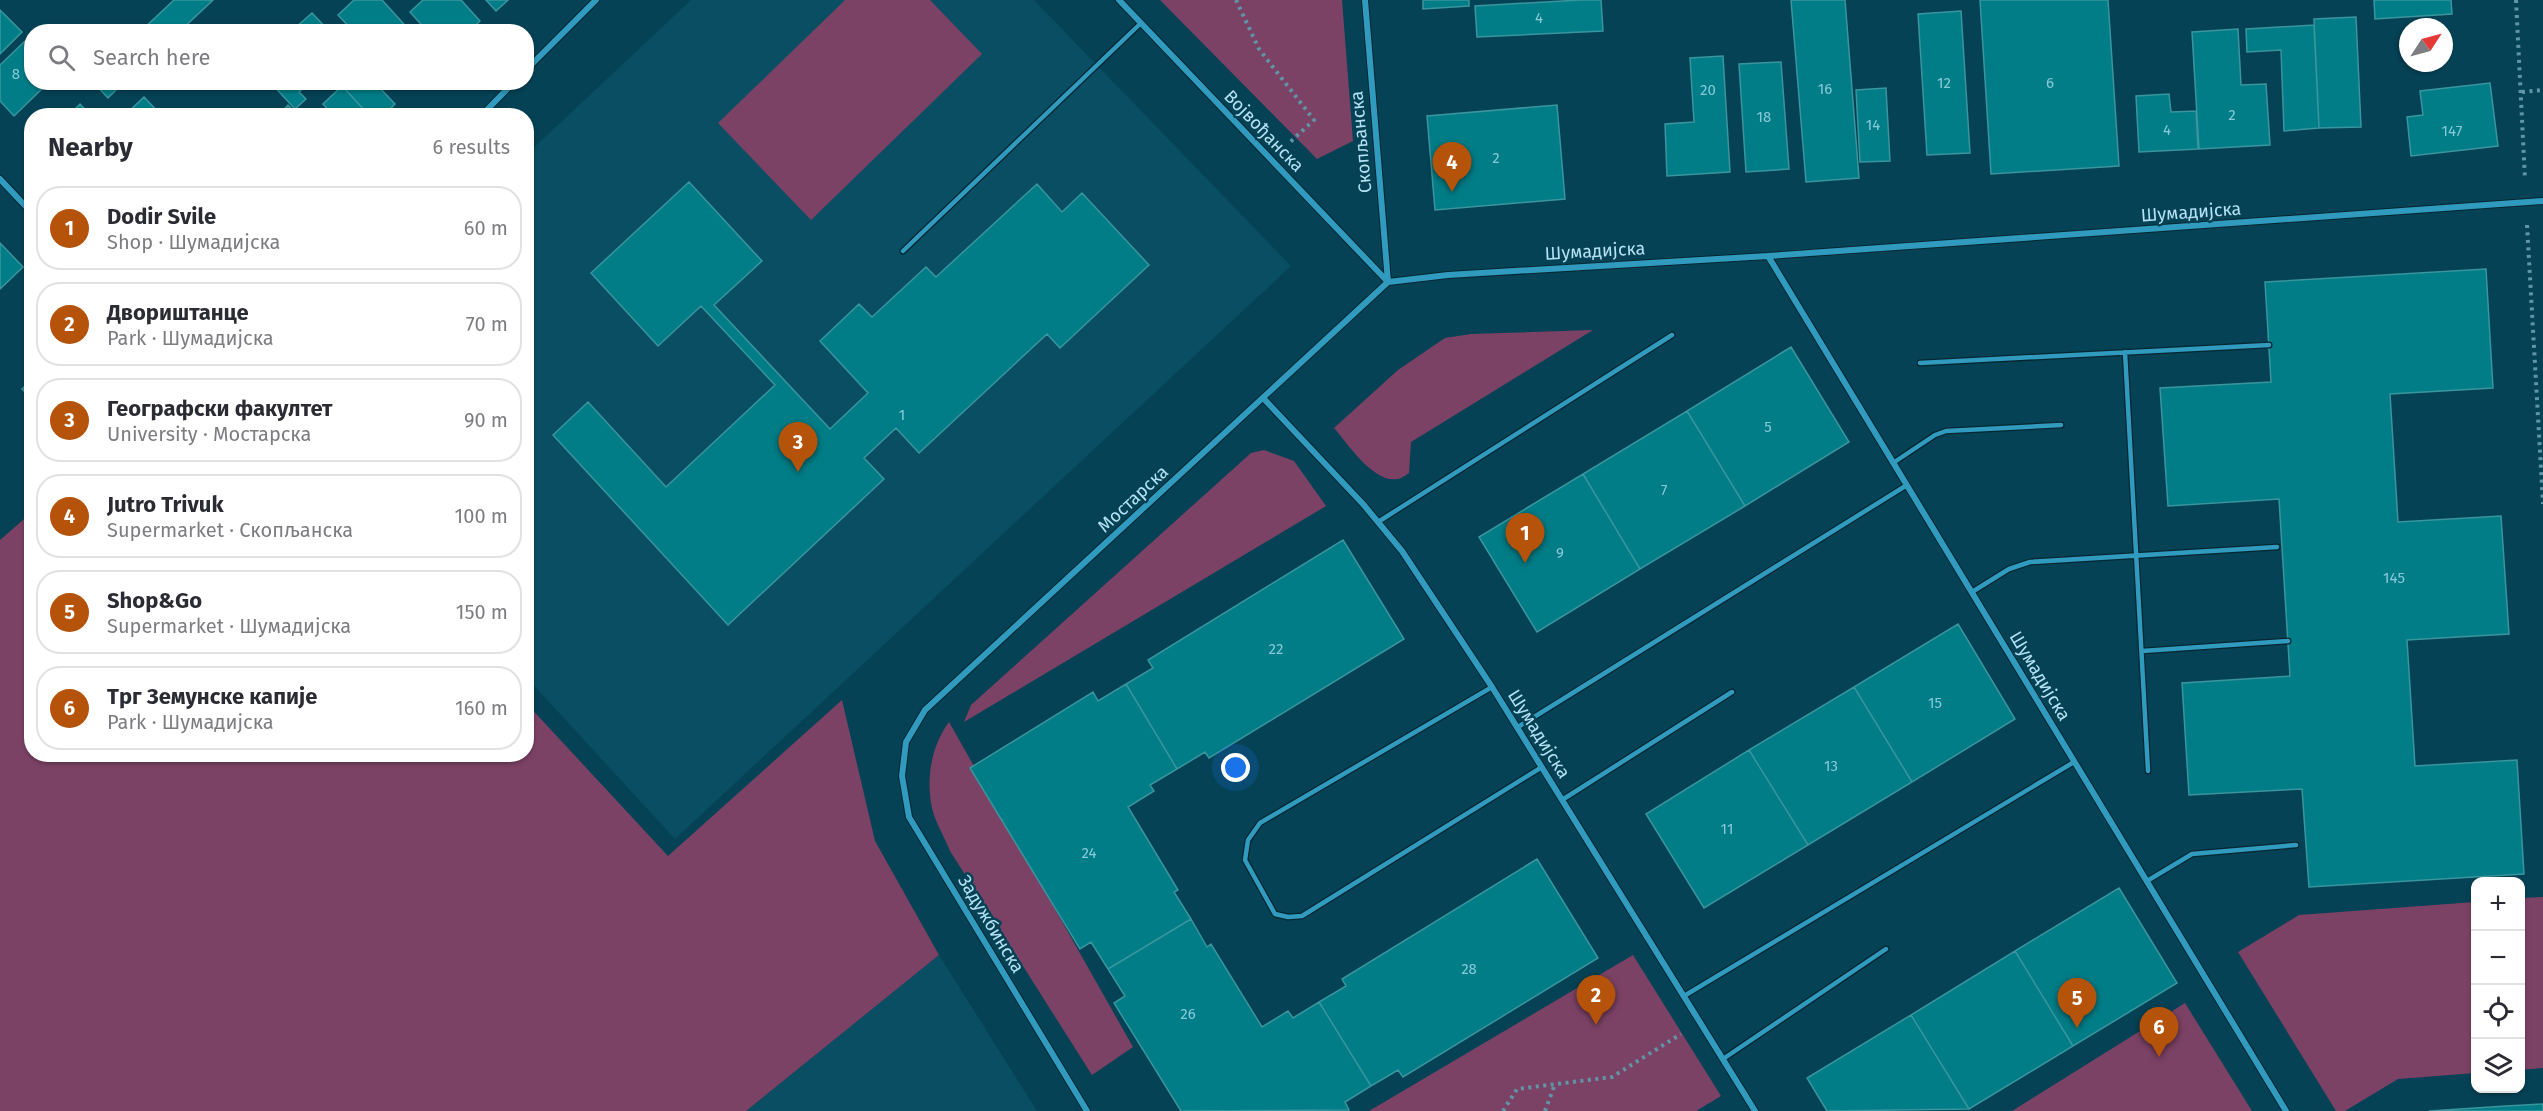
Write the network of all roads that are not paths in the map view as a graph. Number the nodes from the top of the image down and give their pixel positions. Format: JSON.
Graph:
{"nodes":[{"id":1,"x":596,"y":0,"type":"edge"},
{"id":2,"x":1119,"y":0,"type":"edge"},
{"id":3,"x":1365,"y":0,"type":"edge"},
{"id":4,"x":1142,"y":23,"type":"junction"},
{"id":5,"x":534,"y":62,"type":"edge"},
{"id":6,"x":506,"y":90,"type":"edge"},
{"id":7,"x":489,"y":108,"type":"edge"},
{"id":8,"x":0,"y":179,"type":"edge"},
{"id":9,"x":2543,"y":201,"type":"edge"},
{"id":10,"x":24,"y":204,"type":"edge"},
{"id":11,"x":903,"y":251,"type":"dead end"},
{"id":12,"x":1768,"y":256,"type":"junction"},
{"id":13,"x":1388,"y":282,"type":"junction"},
{"id":14,"x":1672,"y":335,"type":"dead end"},
{"id":15,"x":2269,"y":345,"type":"dead end"},
{"id":16,"x":2125,"y":352,"type":"junction"},
{"id":17,"x":1920,"y":363,"type":"dead end"},
{"id":18,"x":1264,"y":399,"type":"junction"},
{"id":19,"x":2061,"y":425,"type":"dead end"},
{"id":20,"x":1893,"y":463,"type":"junction"},
{"id":21,"x":1907,"y":485,"type":"junction"},
{"id":22,"x":1378,"y":522,"type":"junction"},
{"id":23,"x":2277,"y":547,"type":"dead end"},
{"id":24,"x":2136,"y":555,"type":"junction"},
{"id":25,"x":1972,"y":592,"type":"junction"},
{"id":26,"x":2288,"y":641,"type":"dead end"},
{"id":27,"x":2142,"y":651,"type":"junction"},
{"id":28,"x":1492,"y":687,"type":"junction"},
{"id":29,"x":1732,"y":692,"type":"dead end"},
{"id":30,"x":1518,"y":727,"type":"junction"},
{"id":31,"x":906,"y":742,"type":"joint"},
{"id":32,"x":2074,"y":762,"type":"junction"},
{"id":33,"x":1542,"y":767,"type":"junction"},
{"id":34,"x":2148,"y":771,"type":"dead end"},
{"id":35,"x":1562,"y":800,"type":"junction"},
{"id":36,"x":2296,"y":845,"type":"dead end"},
{"id":37,"x":2147,"y":881,"type":"junction"},
{"id":38,"x":1886,"y":949,"type":"dead end"},
{"id":39,"x":1684,"y":996,"type":"junction"},
{"id":40,"x":1723,"y":1059,"type":"junction"},
{"id":41,"x":1087,"y":1111,"type":"edge"},
{"id":42,"x":1755,"y":1111,"type":"edge"},
{"id":43,"x":2286,"y":1111,"type":"edge"}],
"edges":[{"from":1,"to":5,"type":"street"},
{"from":2,"to":4,"type":"street","name":"Војвођанска"},
{"from":3,"to":13,"type":"street","name":"Скопљанска"},
{"from":4,"to":11,"type":"lane"},
{"from":4,"to":13,"type":"street","name":"Војвођанска"},
{"from":6,"to":7,"type":"street"},
{"from":8,"to":10,"type":"street"},
{"from":9,"to":12,"type":"street","name":"Шумадијска"},
{"from":12,"to":13,"type":"street","name":"Шумадијска"},
{"from":12,"to":20,"type":"street","name":"Шумадијска"},
{"from":13,"to":18,"type":"street","name":"Мостарска"},
{"from":14,"to":22,"type":"lane"},
{"from":15,"to":16,"type":"lane"},
{"from":16,"to":17,"type":"lane"},
{"from":16,"to":24,"type":"lane"},
{"from":18,"to":22,"type":"street","name":"Шумадијска"},
{"from":18,"to":31,"type":"street","name":"Мостарска"},
{"from":19,"to":20,"type":"lane"},
{"from":20,"to":21,"type":"street","name":"Шумадијска"},
{"from":21,"to":25,"type":"street","name":"Шумадијска"},
{"from":21,"to":30,"type":"lane"},
{"from":22,"to":28,"type":"street","name":"Шумадијска"},
{"from":23,"to":24,"type":"lane"},
{"from":24,"to":25,"type":"lane"},
{"from":24,"to":27,"type":"lane"},
{"from":25,"to":32,"type":"street","name":"Шумадијска"},
{"from":26,"to":27,"type":"lane"},
{"from":27,"to":34,"type":"lane"},
{"from":28,"to":30,"type":"street","name":"Шумадијска"},
{"from":28,"to":33,"type":"lane"},
{"from":29,"to":35,"type":"lane"},
{"from":30,"to":33,"type":"street","name":"Шумадијска"},
{"from":31,"to":41,"type":"street","name":"Задужбинска"},
{"from":32,"to":37,"type":"street","name":"Шумадијска"},
{"from":32,"to":39,"type":"lane"},
{"from":33,"to":35,"type":"street","name":"Шумадијска"},
{"from":35,"to":39,"type":"street","name":"Шумадијска"},
{"from":36,"to":37,"type":"lane"},
{"from":37,"to":43,"type":"street","name":"Шумадијска"},
{"from":38,"to":40,"type":"lane"},
{"from":39,"to":40,"type":"street","name":"Шумадијска"},
{"from":40,"to":42,"type":"street","name":"Шумадијска"}]}
